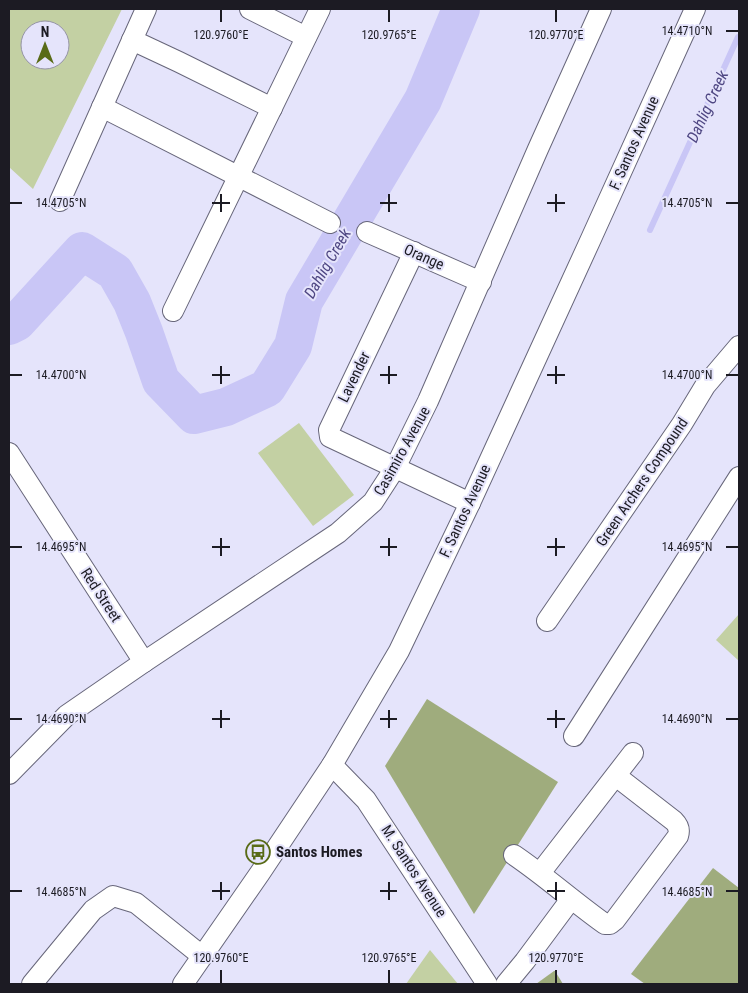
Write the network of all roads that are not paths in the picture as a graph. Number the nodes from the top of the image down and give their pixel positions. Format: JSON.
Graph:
{"nodes":[{"id":1,"x":146,"y":9,"type":"edge"},
{"id":2,"x":250,"y":9,"type":"edge"},
{"id":3,"x":320,"y":9,"type":"edge"},
{"id":4,"x":601,"y":9,"type":"edge"},
{"id":5,"x":695,"y":9,"type":"edge"},
{"id":6,"x":306,"y":37,"type":"junction"},
{"id":7,"x":132,"y":40,"type":"junction"},
{"id":8,"x":102,"y":107,"type":"junction"},
{"id":9,"x":272,"y":108,"type":"junction"},
{"id":10,"x":239,"y":176,"type":"junction"},
{"id":11,"x":60,"y":200,"type":"dead end"},
{"id":12,"x":330,"y":223,"type":"dead end"},
{"id":13,"x":367,"y":232,"type":"dead end"},
{"id":14,"x":414,"y":252,"type":"junction"},
{"id":15,"x":481,"y":282,"type":"junction"},
{"id":16,"x":173,"y":311,"type":"dead end"},
{"id":17,"x":739,"y":346,"type":"edge"},
{"id":18,"x":9,"y":453,"type":"edge"},
{"id":19,"x":395,"y":468,"type":"junction"},
{"id":20,"x":739,"y":476,"type":"edge"},
{"id":21,"x":470,"y":503,"type":"junction"},
{"id":22,"x":547,"y":621,"type":"dead end"},
{"id":23,"x":144,"y":662,"type":"junction"},
{"id":24,"x":574,"y":736,"type":"dead end"},
{"id":25,"x":633,"y":753,"type":"dead end"},
{"id":26,"x":332,"y":765,"type":"junction"},
{"id":27,"x":9,"y":774,"type":"edge"},
{"id":28,"x":616,"y":776,"type":"junction"},
{"id":29,"x":514,"y":855,"type":"dead end"},
{"id":30,"x":540,"y":873,"type":"junction"},
{"id":31,"x":571,"y":899,"type":"junction"},
{"id":32,"x":202,"y":956,"type":"junction"},
{"id":33,"x":32,"y":984,"type":"edge"},
{"id":34,"x":183,"y":984,"type":"edge"},
{"id":35,"x":487,"y":984,"type":"edge"},
{"id":36,"x":506,"y":984,"type":"edge"}],
"edges":[{"from":1,"to":7,"type":"street"},
{"from":2,"to":6,"type":"street"},
{"from":3,"to":6,"type":"street"},
{"from":4,"to":15,"type":"street","name":"Casimiro Avenue"},
{"from":5,"to":21,"type":"street","name":"F. Santos Avenue"},
{"from":6,"to":9,"type":"street"},
{"from":7,"to":8,"type":"street"},
{"from":7,"to":9,"type":"street"},
{"from":8,"to":10,"type":"street"},
{"from":8,"to":11,"type":"street"},
{"from":9,"to":10,"type":"street"},
{"from":10,"to":12,"type":"street"},
{"from":10,"to":16,"type":"street"},
{"from":13,"to":14,"type":"street","name":"Orange"},
{"from":14,"to":15,"type":"street","name":"Orange"},
{"from":14,"to":19,"type":"street","name":"Lavender"},
{"from":15,"to":19,"type":"street","name":"Casimiro Avenue"},
{"from":17,"to":22,"type":"street","name":"Green Archers Compound"},
{"from":18,"to":23,"type":"street","name":"Red Street"},
{"from":19,"to":21,"type":"street","name":"Lavender"},
{"from":19,"to":23,"type":"street","name":"Casimiro Avenue"},
{"from":20,"to":24,"type":"street"},
{"from":21,"to":26,"type":"street","name":"F. Santos Avenue"},
{"from":23,"to":27,"type":"street","name":"Casimiro Avenue"},
{"from":25,"to":28,"type":"street"},
{"from":26,"to":32,"type":"street","name":"F. Santos Avenue"},
{"from":26,"to":35,"type":"street","name":"M. Santos Avenue"},
{"from":28,"to":30,"type":"street"},
{"from":28,"to":31,"type":"street"},
{"from":29,"to":30,"type":"street"},
{"from":30,"to":31,"type":"street"},
{"from":31,"to":36,"type":"street"},
{"from":32,"to":33,"type":"street"},
{"from":32,"to":34,"type":"street","name":"F. Santos Avenue"}]}
